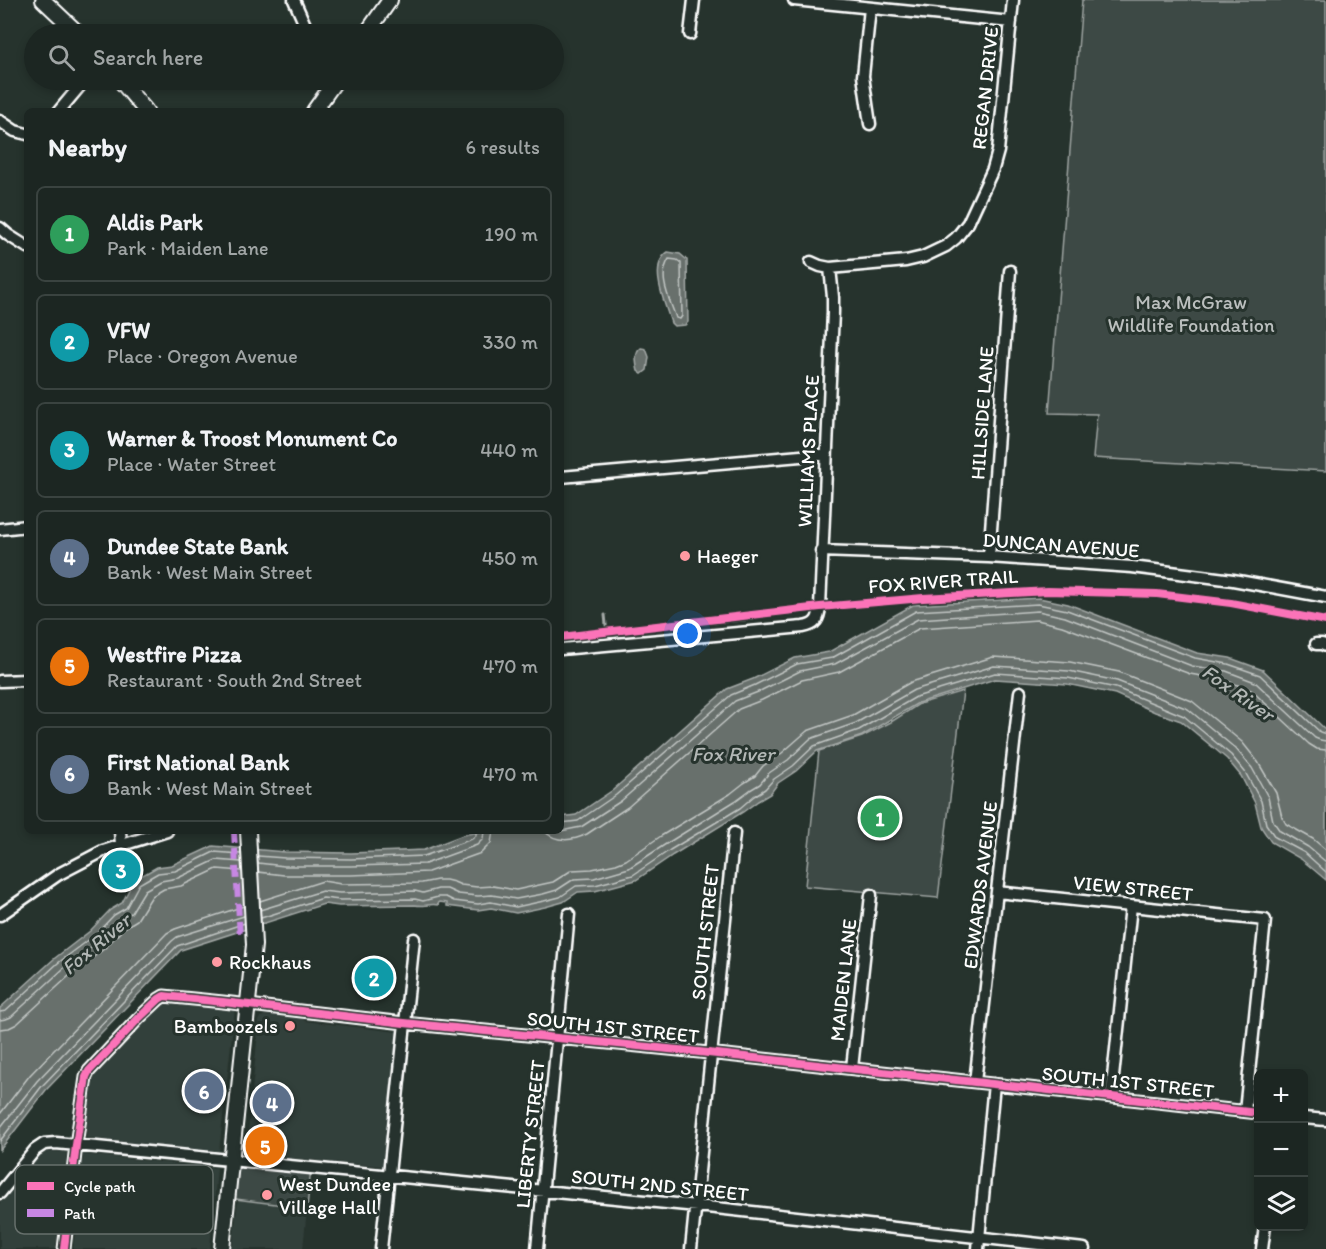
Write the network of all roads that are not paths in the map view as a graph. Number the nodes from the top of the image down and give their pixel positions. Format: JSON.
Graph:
{"nodes":[{"id":1,"x":43,"y":0,"type":"edge"},
{"id":2,"x":294,"y":0,"type":"edge"},
{"id":3,"x":390,"y":0,"type":"edge"},
{"id":4,"x":694,"y":0,"type":"edge"},
{"id":5,"x":794,"y":0,"type":"edge"},
{"id":6,"x":1013,"y":0,"type":"edge"},
{"id":7,"x":870,"y":8,"type":"junction"},
{"id":8,"x":1011,"y":22,"type":"junction"},
{"id":9,"x":68,"y":24,"type":"edge"},
{"id":10,"x":305,"y":24,"type":"edge"},
{"id":11,"x":373,"y":24,"type":"edge"},
{"id":12,"x":690,"y":34,"type":"dead end"},
{"id":13,"x":77,"y":90,"type":"edge"},
{"id":14,"x":128,"y":90,"type":"edge"},
{"id":15,"x":327,"y":90,"type":"edge"},
{"id":16,"x":62,"y":108,"type":"edge"},
{"id":17,"x":143,"y":108,"type":"edge"},
{"id":18,"x":316,"y":108,"type":"edge"},
{"id":19,"x":0,"y":121,"type":"edge"},
{"id":20,"x":870,"y":124,"type":"dead end"},
{"id":21,"x":24,"y":134,"type":"edge"},
{"id":22,"x":0,"y":228,"type":"edge"},
{"id":23,"x":24,"y":245,"type":"edge"},
{"id":24,"x":811,"y":261,"type":"dead end"},
{"id":25,"x":830,"y":268,"type":"junction"},
{"id":26,"x":1010,"y":271,"type":"dead end"},
{"id":27,"x":826,"y":455,"type":"junction"},
{"id":28,"x":564,"y":477,"type":"edge"},
{"id":29,"x":24,"y":526,"type":"edge"},
{"id":30,"x":0,"y":529,"type":"edge"},
{"id":31,"x":821,"y":551,"type":"junction"},
{"id":32,"x":989,"y":557,"type":"junction"},
{"id":33,"x":1326,"y":597,"type":"edge"},
{"id":34,"x":564,"y":649,"type":"edge"},
{"id":35,"x":24,"y":680,"type":"edge"},
{"id":36,"x":0,"y":681,"type":"edge"},
{"id":37,"x":1020,"y":692,"type":"dead end"},
{"id":38,"x":734,"y":833,"type":"dead end"},
{"id":39,"x":120,"y":834,"type":"edge"},
{"id":40,"x":156,"y":834,"type":"edge"},
{"id":41,"x":248,"y":834,"type":"edge"},
{"id":42,"x":121,"y":844,"type":"junction"},
{"id":43,"x":997,"y":892,"type":"junction"},
{"id":44,"x":871,"y":895,"type":"dead end"},
{"id":45,"x":1131,"y":906,"type":"junction"},
{"id":46,"x":569,"y":914,"type":"dead end"},
{"id":47,"x":0,"y":915,"type":"edge"},
{"id":48,"x":414,"y":939,"type":"dead end"},
{"id":49,"x":248,"y":1005,"type":"junction"},
{"id":50,"x":404,"y":1023,"type":"junction"},
{"id":51,"x":557,"y":1038,"type":"junction"},
{"id":52,"x":710,"y":1053,"type":"junction"},
{"id":53,"x":852,"y":1068,"type":"junction"},
{"id":54,"x":975,"y":1082,"type":"junction"},
{"id":55,"x":994,"y":1084,"type":"junction"},
{"id":56,"x":1111,"y":1096,"type":"junction"},
{"id":57,"x":1245,"y":1111,"type":"junction"},
{"id":58,"x":1254,"y":1112,"type":"edge"},
{"id":59,"x":1308,"y":1118,"type":"edge"},
{"id":60,"x":1326,"y":1120,"type":"edge"},
{"id":61,"x":76,"y":1145,"type":"junction"},
{"id":62,"x":232,"y":1160,"type":"junction"},
{"id":63,"x":23,"y":1165,"type":"edge"},
{"id":64,"x":74,"y":1165,"type":"edge"},
{"id":65,"x":15,"y":1175,"type":"edge"},
{"id":66,"x":389,"y":1176,"type":"junction"},
{"id":67,"x":543,"y":1191,"type":"junction"},
{"id":68,"x":0,"y":1193,"type":"edge"},
{"id":69,"x":695,"y":1207,"type":"junction"},
{"id":70,"x":1264,"y":1231,"type":"edge"},
{"id":71,"x":66,"y":1234,"type":"edge"},
{"id":72,"x":979,"y":1237,"type":"junction"},
{"id":73,"x":64,"y":1249,"type":"edge"},
{"id":74,"x":222,"y":1249,"type":"edge"},
{"id":75,"x":381,"y":1249,"type":"edge"},
{"id":76,"x":537,"y":1249,"type":"edge"},
{"id":77,"x":691,"y":1249,"type":"edge"},
{"id":78,"x":978,"y":1249,"type":"edge"},
{"id":79,"x":1084,"y":1249,"type":"edge"},
{"id":80,"x":1262,"y":1249,"type":"edge"}],
"edges":[{"from":1,"to":9,"type":"main road"},
{"from":2,"to":10,"type":"street"},
{"from":3,"to":11,"type":"main road"},
{"from":4,"to":12,"type":"street"},
{"from":5,"to":7,"type":"street"},
{"from":6,"to":8,"type":"street","name":"REGAN DRIVE"},
{"from":7,"to":8,"type":"street"},
{"from":7,"to":20,"type":"street"},
{"from":8,"to":25,"type":"street","name":"REGAN DRIVE"},
{"from":13,"to":16,"type":"street"},
{"from":14,"to":17,"type":"main road"},
{"from":15,"to":18,"type":"main road"},
{"from":19,"to":21,"type":"street"},
{"from":22,"to":23,"type":"street"},
{"from":24,"to":25,"type":"street"},
{"from":25,"to":27,"type":"street","name":"WILLIAMS PLACE"},
{"from":26,"to":32,"type":"street","name":"HILLSIDE LANE"},
{"from":27,"to":28,"type":"street"},
{"from":27,"to":31,"type":"street","name":"WILLIAMS PLACE"},
{"from":29,"to":30,"type":"street"},
{"from":31,"to":32,"type":"street","name":"DUNCAN AVENUE"},
{"from":31,"to":34,"type":"street","name":"WILLIAMS PLACE"},
{"from":32,"to":33,"type":"street","name":"DUNCAN AVENUE"},
{"from":35,"to":36,"type":"street"},
{"from":37,"to":43,"type":"street","name":"EDWARDS AVENUE"},
{"from":38,"to":52,"type":"street","name":"SOUTH STREET"},
{"from":39,"to":42,"type":"street"},
{"from":40,"to":42,"type":"street"},
{"from":41,"to":49,"type":"main road"},
{"from":42,"to":47,"type":"street"},
{"from":43,"to":45,"type":"street","name":"VIEW STREET"},
{"from":43,"to":54,"type":"street","name":"EDWARDS AVENUE"},
{"from":44,"to":53,"type":"street","name":"MAIDEN LANE"},
{"from":45,"to":56,"type":"street"},
{"from":45,"to":57,"type":"street","name":"VIEW STREET"},
{"from":46,"to":51,"type":"street","name":"LIBERTY STREET"},
{"from":48,"to":50,"type":"street"},
{"from":49,"to":50,"type":"street","name":"SOUTH 1ST STREET"},
{"from":49,"to":61,"type":"street","name":"SOUTH 1ST STREET"},
{"from":49,"to":62,"type":"main road"},
{"from":50,"to":51,"type":"street","name":"SOUTH 1ST STREET"},
{"from":50,"to":66,"type":"street"},
{"from":51,"to":52,"type":"street","name":"SOUTH 1ST STREET"},
{"from":51,"to":67,"type":"street","name":"LIBERTY STREET"},
{"from":52,"to":53,"type":"street","name":"SOUTH 1ST STREET"},
{"from":52,"to":69,"type":"street","name":"SOUTH STREET"},
{"from":53,"to":54,"type":"street","name":"SOUTH 1ST STREET"},
{"from":54,"to":55,"type":"street","name":"SOUTH 1ST STREET"},
{"from":55,"to":56,"type":"street","name":"SOUTH 1ST STREET"},
{"from":55,"to":72,"type":"street"},
{"from":56,"to":57,"type":"street","name":"SOUTH 1ST STREET"},
{"from":57,"to":58,"type":"street","name":"SOUTH 1ST STREET"},
{"from":59,"to":60,"type":"street"},
{"from":61,"to":62,"type":"street","name":"SOUTH 2ND STREET"},
{"from":61,"to":63,"type":"street","name":"SOUTH 2ND STREET"},
{"from":61,"to":64,"type":"street"},
{"from":62,"to":66,"type":"street","name":"SOUTH 2ND STREET"},
{"from":62,"to":74,"type":"main road"},
{"from":65,"to":68,"type":"street","name":"SOUTH 2ND STREET"},
{"from":66,"to":67,"type":"street","name":"SOUTH 2ND STREET"},
{"from":66,"to":75,"type":"street"},
{"from":67,"to":69,"type":"street","name":"SOUTH 2ND STREET"},
{"from":67,"to":76,"type":"street","name":"LIBERTY STREET"},
{"from":69,"to":72,"type":"street","name":"SOUTH 2ND STREET"},
{"from":69,"to":77,"type":"street","name":"SOUTH STREET"},
{"from":70,"to":80,"type":"street"},
{"from":71,"to":73,"type":"street"},
{"from":72,"to":78,"type":"street"},
{"from":72,"to":79,"type":"street","name":"SOUTH 2ND STREET"}]}
